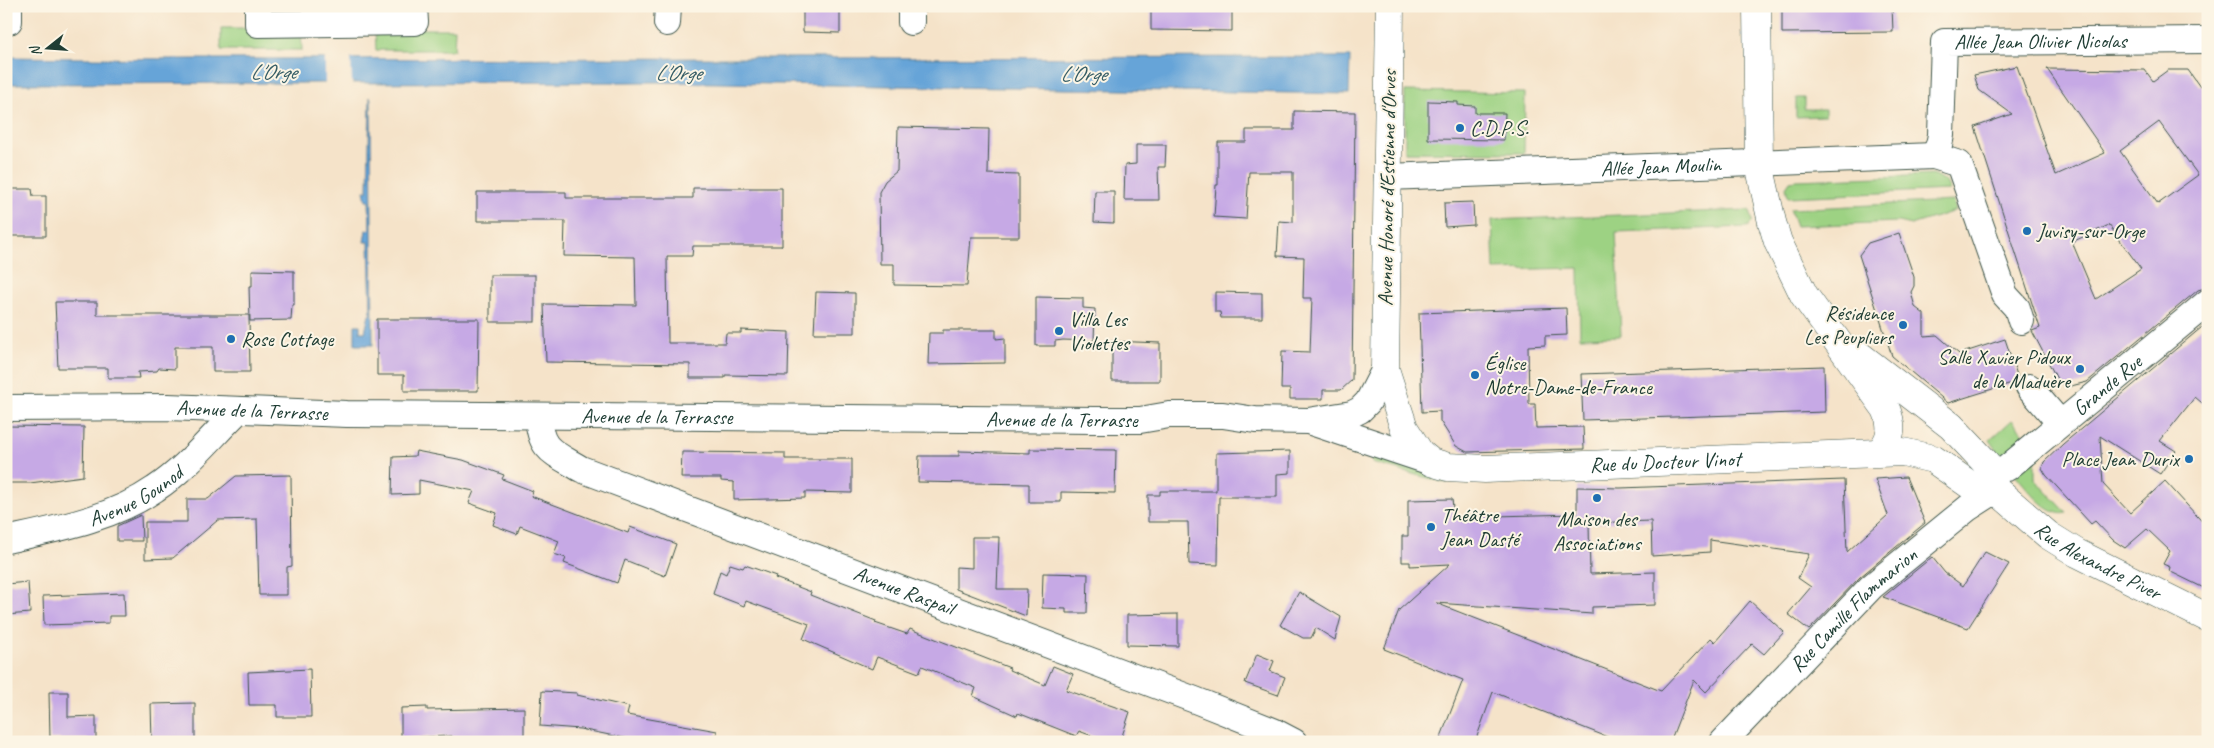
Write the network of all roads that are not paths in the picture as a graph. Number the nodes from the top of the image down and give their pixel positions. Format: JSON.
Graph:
{"nodes":[{"id":1,"x":258,"y":6,"type":"edge"},
{"id":2,"x":414,"y":6,"type":"edge"},
{"id":3,"x":1390,"y":6,"type":"edge"},
{"id":4,"x":1757,"y":6,"type":"edge"},
{"id":5,"x":2208,"y":40,"type":"edge"},
{"id":6,"x":1934,"y":156,"type":"junction"},
{"id":7,"x":1759,"y":164,"type":"junction"},
{"id":8,"x":1387,"y":177,"type":"junction"},
{"id":9,"x":2208,"y":302,"type":"edge"},
{"id":10,"x":2021,"y":321,"type":"dead end"},
{"id":11,"x":1385,"y":369,"type":"junction"},
{"id":12,"x":1881,"y":385,"type":"junction"},
{"id":13,"x":2029,"y":388,"type":"dead end"},
{"id":14,"x":6,"y":408,"type":"edge"},
{"id":15,"x":239,"y":410,"type":"junction"},
{"id":16,"x":538,"y":416,"type":"junction"},
{"id":17,"x":1308,"y":421,"type":"junction"},
{"id":18,"x":2060,"y":423,"type":"junction"},
{"id":19,"x":1880,"y":452,"type":"junction"},
{"id":20,"x":1431,"y":462,"type":"junction"},
{"id":21,"x":2001,"y":479,"type":"junction"},
{"id":22,"x":6,"y":540,"type":"edge"},
{"id":23,"x":2208,"y":618,"type":"edge"},
{"id":24,"x":1294,"y":742,"type":"edge"},
{"id":25,"x":1723,"y":742,"type":"edge"}],
"edges":[{"from":1,"to":2,"type":"street"},
{"from":3,"to":8,"type":"street","name":"Avenue Honoré d'Estienne d'Orves"},
{"from":4,"to":7,"type":"street"},
{"from":5,"to":6,"type":"street","name":"Allée Jean Olivier Nicolas"},
{"from":6,"to":7,"type":"street","name":"Allée Jean Moulin"},
{"from":6,"to":10,"type":"street"},
{"from":7,"to":8,"type":"street","name":"Allée Jean Moulin"},
{"from":7,"to":12,"type":"street"},
{"from":8,"to":11,"type":"street","name":"Avenue Honoré d'Estienne d'Orves"},
{"from":9,"to":18,"type":"street","name":"Grande Rue"},
{"from":11,"to":17,"type":"street","name":"Avenue de la Terrasse"},
{"from":11,"to":20,"type":"street"},
{"from":12,"to":19,"type":"street"},
{"from":12,"to":21,"type":"street"},
{"from":13,"to":18,"type":"street"},
{"from":14,"to":15,"type":"street","name":"Avenue de la Terrasse"},
{"from":15,"to":16,"type":"street","name":"Avenue de la Terrasse"},
{"from":15,"to":22,"type":"street","name":"Avenue Gounod"},
{"from":16,"to":17,"type":"street","name":"Avenue de la Terrasse"},
{"from":16,"to":24,"type":"street","name":"Avenue Raspail"},
{"from":17,"to":20,"type":"street","name":"Avenue de la Terrasse"},
{"from":18,"to":21,"type":"street","name":"Grande Rue"},
{"from":19,"to":20,"type":"street","name":"Rue du Docteur Vinot"},
{"from":19,"to":21,"type":"street","name":"Rue du Docteur Vinot"},
{"from":21,"to":23,"type":"street","name":"Rue Alexandre Piver"},
{"from":21,"to":25,"type":"street","name":"Rue Camille Flammarion"}]}
